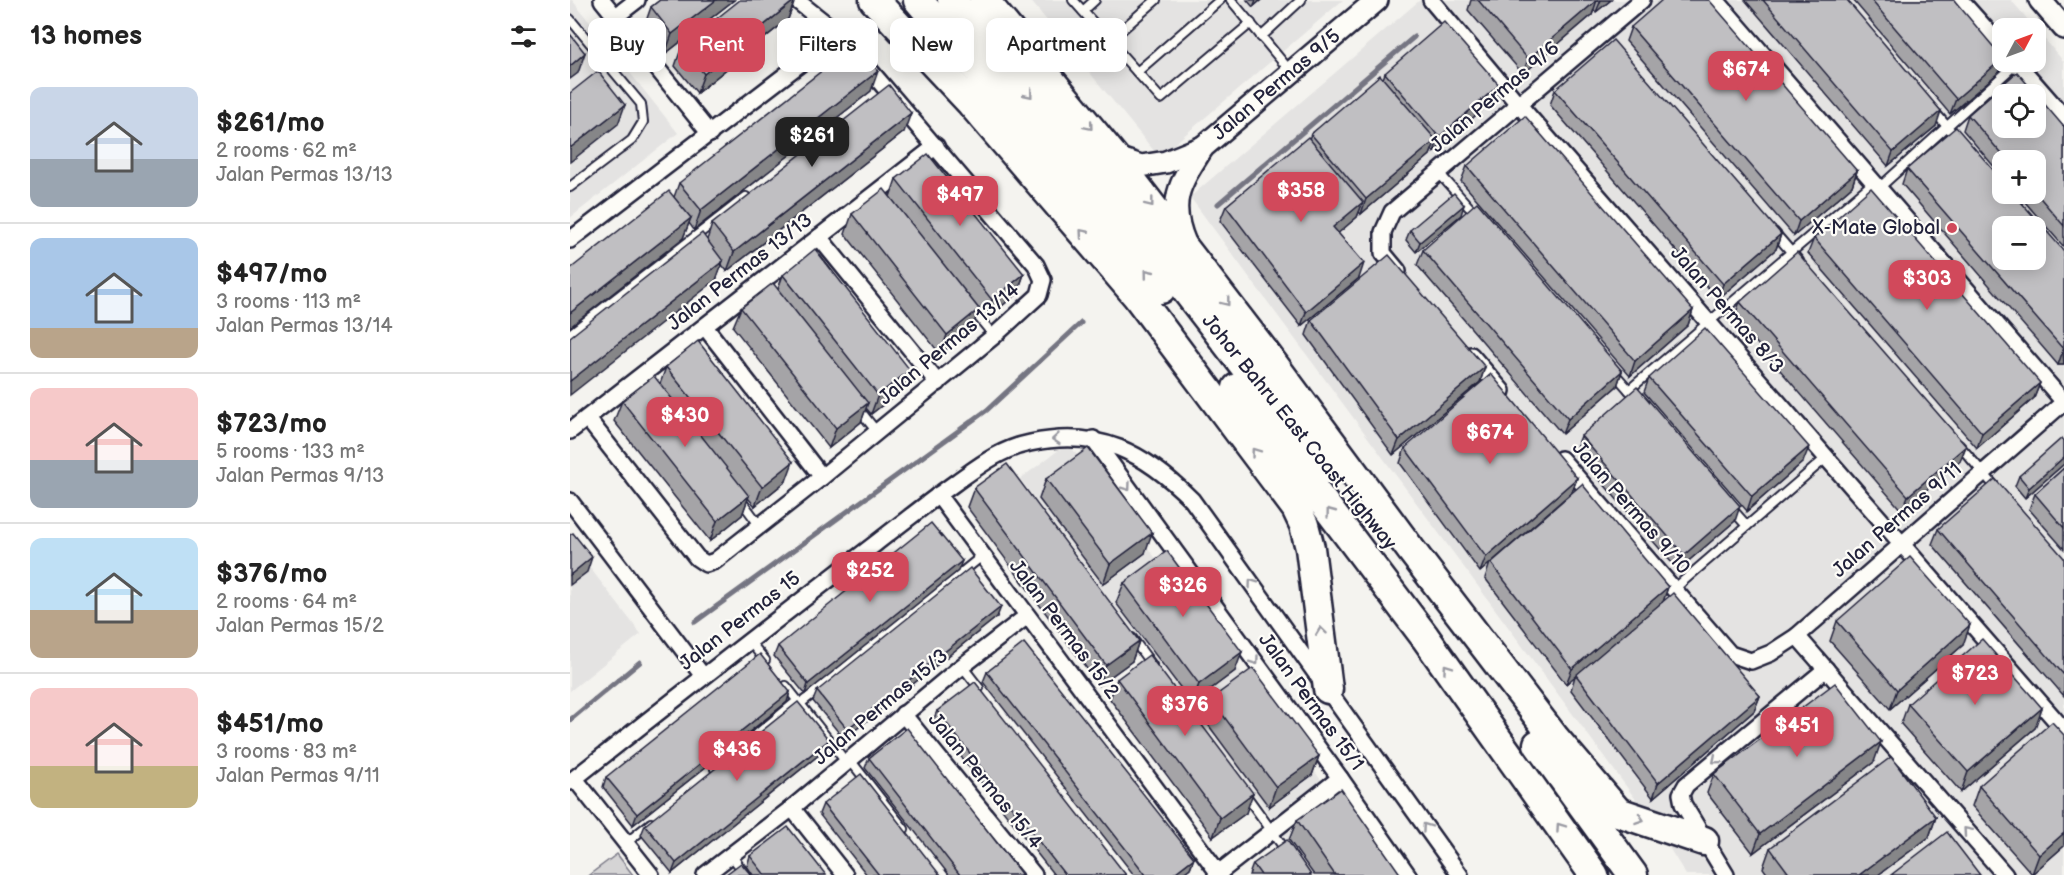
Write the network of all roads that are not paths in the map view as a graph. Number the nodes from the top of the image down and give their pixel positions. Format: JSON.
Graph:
{"nodes":[{"id":1,"x":602,"y":0,"type":"edge"},
{"id":2,"x":637,"y":0,"type":"edge"},
{"id":3,"x":796,"y":0,"type":"edge"},
{"id":4,"x":874,"y":0,"type":"edge"},
{"id":5,"x":887,"y":0,"type":"edge"},
{"id":6,"x":918,"y":0,"type":"edge"},
{"id":7,"x":952,"y":0,"type":"edge"},
{"id":8,"x":984,"y":0,"type":"edge"},
{"id":9,"x":1073,"y":0,"type":"edge"},
{"id":10,"x":1095,"y":0,"type":"edge"},
{"id":11,"x":1156,"y":0,"type":"edge"},
{"id":12,"x":1220,"y":0,"type":"edge"},
{"id":13,"x":1231,"y":0,"type":"edge"},
{"id":14,"x":1301,"y":0,"type":"edge"},
{"id":15,"x":1377,"y":0,"type":"edge"},
{"id":16,"x":1431,"y":0,"type":"edge"},
{"id":17,"x":1642,"y":0,"type":"edge"},
{"id":18,"x":1716,"y":0,"type":"edge"},
{"id":19,"x":1960,"y":0,"type":"edge"},
{"id":20,"x":2040,"y":0,"type":"edge"},
{"id":21,"x":1083,"y":11,"type":"junction"},
{"id":22,"x":615,"y":16,"type":"junction"},
{"id":23,"x":819,"y":18,"type":"edge"},
{"id":24,"x":1089,"y":18,"type":"edge"},
{"id":25,"x":570,"y":19,"type":"edge"},
{"id":26,"x":1251,"y":23,"type":"junction"},
{"id":27,"x":1127,"y":25,"type":"edge"},
{"id":28,"x":2064,"y":28,"type":"edge"},
{"id":29,"x":1992,"y":36,"type":"edge"},
{"id":30,"x":1261,"y":37,"type":"junction"},
{"id":31,"x":1127,"y":61,"type":"edge"},
{"id":32,"x":790,"y":72,"type":"edge"},
{"id":33,"x":866,"y":72,"type":"edge"},
{"id":34,"x":1137,"y":72,"type":"junction"},
{"id":35,"x":2006,"y":72,"type":"edge"},
{"id":36,"x":2026,"y":72,"type":"edge"},
{"id":37,"x":1292,"y":74,"type":"junction"},
{"id":38,"x":1924,"y":100,"type":"edge"},
{"id":39,"x":1519,"y":105,"type":"junction"},
{"id":40,"x":2064,"y":117,"type":"edge"},
{"id":41,"x":1947,"y":127,"type":"junction"},
{"id":42,"x":710,"y":134,"type":"junction"},
{"id":43,"x":1961,"y":143,"type":"edge"},
{"id":44,"x":936,"y":146,"type":"junction"},
{"id":45,"x":1203,"y":147,"type":"junction"},
{"id":46,"x":1114,"y":157,"type":"junction"},
{"id":47,"x":1439,"y":173,"type":"junction"},
{"id":48,"x":1876,"y":185,"type":"junction"},
{"id":49,"x":570,"y":187,"type":"edge"},
{"id":50,"x":756,"y":190,"type":"edge"},
{"id":51,"x":1083,"y":194,"type":"junction"},
{"id":52,"x":1484,"y":225,"type":"edge"},
{"id":53,"x":1769,"y":226,"type":"edge"},
{"id":54,"x":819,"y":237,"type":"junction"},
{"id":55,"x":570,"y":240,"type":"edge"},
{"id":56,"x":1791,"y":252,"type":"junction"},
{"id":57,"x":1190,"y":256,"type":"junction"},
{"id":58,"x":1807,"y":269,"type":"edge"},
{"id":59,"x":1406,"y":280,"type":"edge"},
{"id":60,"x":965,"y":300,"type":"edge"},
{"id":61,"x":1709,"y":322,"type":"junction"},
{"id":62,"x":705,"y":327,"type":"junction"},
{"id":63,"x":570,"y":334,"type":"edge"},
{"id":64,"x":994,"y":336,"type":"junction"},
{"id":65,"x":1459,"y":342,"type":"edge"},
{"id":66,"x":1606,"y":364,"type":"edge"},
{"id":67,"x":938,"y":382,"type":"junction"},
{"id":68,"x":1629,"y":390,"type":"junction"},
{"id":69,"x":2064,"y":402,"type":"edge"},
{"id":70,"x":1513,"y":403,"type":"edge"},
{"id":71,"x":855,"y":404,"type":"edge"},
{"id":72,"x":1643,"y":407,"type":"edge"},
{"id":73,"x":587,"y":418,"type":"junction"},
{"id":74,"x":570,"y":431,"type":"edge"},
{"id":75,"x":877,"y":432,"type":"junction"},
{"id":76,"x":1952,"y":437,"type":"edge"},
{"id":77,"x":1093,"y":439,"type":"junction"},
{"id":78,"x":1551,"y":448,"type":"edge"},
{"id":79,"x":1827,"y":457,"type":"junction"},
{"id":80,"x":1983,"y":472,"type":"junction"},
{"id":81,"x":822,"y":477,"type":"junction"},
{"id":82,"x":731,"y":488,"type":"edge"},
{"id":83,"x":938,"y":495,"type":"junction"},
{"id":84,"x":2005,"y":498,"type":"edge"},
{"id":85,"x":1725,"y":500,"type":"edge"},
{"id":86,"x":570,"y":501,"type":"edge"},
{"id":87,"x":760,"y":526,"type":"junction"},
{"id":88,"x":1747,"y":526,"type":"junction"},
{"id":89,"x":1902,"y":543,"type":"junction"},
{"id":90,"x":982,"y":556,"type":"junction"},
{"id":91,"x":1674,"y":589,"type":"junction"},
{"id":92,"x":1027,"y":616,"type":"junction"},
{"id":93,"x":1124,"y":627,"type":"edge"},
{"id":94,"x":1797,"y":636,"type":"junction"},
{"id":95,"x":749,"y":641,"type":"junction"},
{"id":96,"x":1751,"y":661,"type":"joint"},
{"id":97,"x":770,"y":666,"type":"edge"},
{"id":98,"x":962,"y":666,"type":"junction"},
{"id":99,"x":1826,"y":669,"type":"junction"},
{"id":100,"x":703,"y":676,"type":"junction"},
{"id":101,"x":1159,"y":676,"type":"edge"},
{"id":102,"x":783,"y":684,"type":"edge"},
{"id":103,"x":1328,"y":689,"type":"junction"},
{"id":104,"x":984,"y":694,"type":"edge"},
{"id":105,"x":799,"y":703,"type":"junction"},
{"id":106,"x":903,"y":714,"type":"junction"},
{"id":107,"x":2064,"y":730,"type":"edge"},
{"id":108,"x":1554,"y":737,"type":"junction"},
{"id":109,"x":848,"y":761,"type":"junction"},
{"id":110,"x":707,"y":776,"type":"edge"},
{"id":111,"x":1340,"y":777,"type":"junction"},
{"id":112,"x":572,"y":781,"type":"edge"},
{"id":113,"x":1237,"y":782,"type":"edge"},
{"id":114,"x":792,"y":808,"type":"junction"},
{"id":115,"x":662,"y":813,"type":"edge"},
{"id":116,"x":1272,"y":831,"type":"junction"},
{"id":117,"x":909,"y":835,"type":"edge"},
{"id":118,"x":1704,"y":841,"type":"junction"},
{"id":119,"x":626,"y":843,"type":"junction"},
{"id":120,"x":731,"y":855,"type":"junction"},
{"id":121,"x":1290,"y":857,"type":"edge"},
{"id":122,"x":1218,"y":874,"type":"edge"},
{"id":123,"x":651,"y":875,"type":"edge"},
{"id":124,"x":705,"y":875,"type":"edge"},
{"id":125,"x":746,"y":875,"type":"edge"},
{"id":126,"x":844,"y":875,"type":"edge"},
{"id":127,"x":1034,"y":875,"type":"edge"},
{"id":128,"x":1408,"y":875,"type":"edge"},
{"id":129,"x":1460,"y":875,"type":"edge"},
{"id":130,"x":1593,"y":875,"type":"edge"},
{"id":131,"x":1632,"y":875,"type":"edge"},
{"id":132,"x":1638,"y":875,"type":"edge"},
{"id":133,"x":1726,"y":875,"type":"edge"},
{"id":134,"x":2006,"y":875,"type":"edge"}],
"edges":[{"from":1,"to":22,"type":"street"},
{"from":2,"to":22,"type":"street"},
{"from":3,"to":23,"type":"street","name":"Jalan Permas 13/14"},
{"from":103,"to":4,"type":"highway","one_way":true},
{"from":5,"to":51,"type":"highway"},
{"from":6,"to":51,"type":"highway","name":"Johor Bahru East Coast Highway"},
{"from":7,"to":131,"type":"highway","name":"Johor Bahru East Coast Highway","one_way":true},
{"from":8,"to":46,"type":"highway","one_way":true},
{"from":9,"to":21,"type":"lane"},
{"from":10,"to":21,"type":"lane"},
{"from":11,"to":27,"type":"lane"},
{"from":12,"to":34,"type":"lane"},
{"from":13,"to":26,"type":"lane"},
{"from":14,"to":30,"type":"lane"},
{"from":15,"to":37,"type":"street","name":"Jalan Permas 9/5"},
{"from":16,"to":39,"type":"street","name":"Jalan Permas 8/3"},
{"from":17,"to":39,"type":"street","name":"Jalan Permas 9/6"},
{"from":18,"to":48,"type":"street"},
{"from":19,"to":29,"type":"street"},
{"from":20,"to":28,"type":"street"},
{"from":21,"to":24,"type":"lane"},
{"from":22,"to":42,"type":"street"},
{"from":25,"to":49,"type":"lane"},
{"from":26,"to":30,"type":"lane"},
{"from":26,"to":34,"type":"lane"},
{"from":30,"to":37,"type":"lane"},
{"from":31,"to":34,"type":"lane"},
{"from":32,"to":42,"type":"street"},
{"from":33,"to":44,"type":"street","name":"Jalan Permas 13/14"},
{"from":35,"to":41,"type":"lane"},
{"from":36,"to":40,"type":"street"},
{"from":37,"to":45,"type":"street","name":"Jalan Permas 9/5"},
{"from":38,"to":41,"type":"lane"},
{"from":39,"to":47,"type":"street","name":"Jalan Permas 9/6"},
{"from":39,"to":61,"type":"street","name":"Jalan Permas 8/3"},
{"from":41,"to":43,"type":"lane"},
{"from":41,"to":48,"type":"lane"},
{"from":42,"to":55,"type":"street"},
{"from":44,"to":54,"type":"street","name":"Jalan Permas 13/13"},
{"from":44,"to":64,"type":"street","name":"Jalan Permas 13/14"},
{"from":45,"to":46,"type":"street","name":"Jalan Permas 9/5"},
{"from":45,"to":57,"type":"street","name":"Jalan Permas 9/5"},
{"from":46,"to":57,"type":"highway","one_way":true},
{"from":47,"to":52,"type":"lane"},
{"from":47,"to":59,"type":"street","name":"Jalan Permas 9/6"},
{"from":48,"to":56,"type":"lane"},
{"from":48,"to":69,"type":"street"},
{"from":50,"to":63,"type":"lane"},
{"from":130,"to":51,"type":"highway","name":"Johor Bahru East Coast Highway","one_way":true},
{"from":53,"to":56,"type":"lane"},
{"from":54,"to":62,"type":"street","name":"Jalan Permas 13/13"},
{"from":54,"to":67,"type":"street"},
{"from":56,"to":58,"type":"lane"},
{"from":56,"to":61,"type":"lane"},
{"from":57,"to":108,"type":"highway","one_way":true},
{"from":60,"to":64,"type":"lane"},
{"from":61,"to":68,"type":"lane"},
{"from":61,"to":79,"type":"street","name":"Jalan Permas 8/3"},
{"from":62,"to":73,"type":"street","name":"Jalan Permas 13/13"},
{"from":62,"to":81,"type":"street"},
{"from":64,"to":67,"type":"street","name":"Jalan Permas 13/14"},
{"from":65,"to":70,"type":"street"},
{"from":66,"to":68,"type":"lane"},
{"from":67,"to":75,"type":"street","name":"Jalan Permas 13/14"},
{"from":68,"to":72,"type":"lane"},
{"from":69,"to":80,"type":"street","name":"Jalan Permas 9/11"},
{"from":71,"to":75,"type":"lane"},
{"from":73,"to":74,"type":"street","name":"Jalan Permas 13/13"},
{"from":73,"to":87,"type":"street","name":"Jalan Permas 13/14"},
{"from":75,"to":81,"type":"street","name":"Jalan Permas 13/14"},
{"from":76,"to":80,"type":"lane"},
{"from":77,"to":83,"type":"street","name":"Jalan Permas 15","one_way":true},
{"from":103,"to":77,"type":"street","one_way":true},
{"from":77,"to":111,"type":"street","name":"Jalan Permas 15/1","one_way":true},
{"from":78,"to":91,"type":"street","name":"Jalan Permas 9/10"},
{"from":79,"to":88,"type":"lane"},
{"from":79,"to":89,"type":"street","name":"Jalan Permas 8/3"},
{"from":80,"to":84,"type":"lane"},
{"from":80,"to":89,"type":"street","name":"Jalan Permas 9/11"},
{"from":81,"to":87,"type":"street","name":"Jalan Permas 13/14"},
{"from":82,"to":87,"type":"lane"},
{"from":83,"to":90,"type":"street","name":"Jalan Permas 15/2"},
{"from":83,"to":95,"type":"street","name":"Jalan Permas 15"},
{"from":85,"to":88,"type":"lane"},
{"from":86,"to":100,"type":"street"},
{"from":88,"to":91,"type":"lane"},
{"from":89,"to":94,"type":"street","name":"Jalan Permas 9/11"},
{"from":89,"to":107,"type":"street","name":"Jalan Permas 8/3"},
{"from":90,"to":92,"type":"street","name":"Jalan Permas 15/2"},
{"from":90,"to":105,"type":"lane"},
{"from":91,"to":96,"type":"street","name":"Jalan Permas 9/10"},
{"from":92,"to":98,"type":"street","name":"Jalan Permas 15/3"},
{"from":92,"to":122,"type":"street","name":"Jalan Permas 15/2"},
{"from":93,"to":101,"type":"lane"},
{"from":94,"to":96,"type":"street","name":"Jalan Permas 9/11"},
{"from":94,"to":99,"type":"street"},
{"from":95,"to":97,"type":"lane"},
{"from":95,"to":100,"type":"street","name":"Jalan Permas 15"},
{"from":98,"to":104,"type":"lane"},
{"from":98,"to":106,"type":"street","name":"Jalan Permas 15/3"},
{"from":99,"to":118,"type":"street","one_way":true},
{"from":134,"to":99,"type":"street","one_way":true},
{"from":100,"to":112,"type":"street","name":"Jalan Permas 15"},
{"from":102,"to":105,"type":"lane"},
{"from":129,"to":103,"type":"street","one_way":true},
{"from":105,"to":109,"type":"lane"},
{"from":105,"to":110,"type":"lane"},
{"from":106,"to":109,"type":"street","name":"Jalan Permas 15/3"},
{"from":106,"to":127,"type":"street","name":"Jalan Permas 15/4"},
{"from":108,"to":118,"type":"highway","one_way":true},
{"from":108,"to":132,"type":"highway"},
{"from":109,"to":114,"type":"street","name":"Jalan Permas 15/3"},
{"from":109,"to":117,"type":"lane"},
{"from":111,"to":116,"type":"street"},
{"from":111,"to":128,"type":"street","name":"Jalan Permas 15/1"},
{"from":112,"to":119,"type":"street"},
{"from":113,"to":116,"type":"lane"},
{"from":114,"to":120,"type":"street","name":"Jalan Permas 15/3"},
{"from":114,"to":126,"type":"street"},
{"from":115,"to":119,"type":"lane"},
{"from":116,"to":121,"type":"lane"},
{"from":116,"to":122,"type":"street"},
{"from":118,"to":133,"type":"street"},
{"from":119,"to":123,"type":"street"},
{"from":120,"to":124,"type":"street","name":"Jalan Permas 15/3"},
{"from":120,"to":125,"type":"lane"}]}
